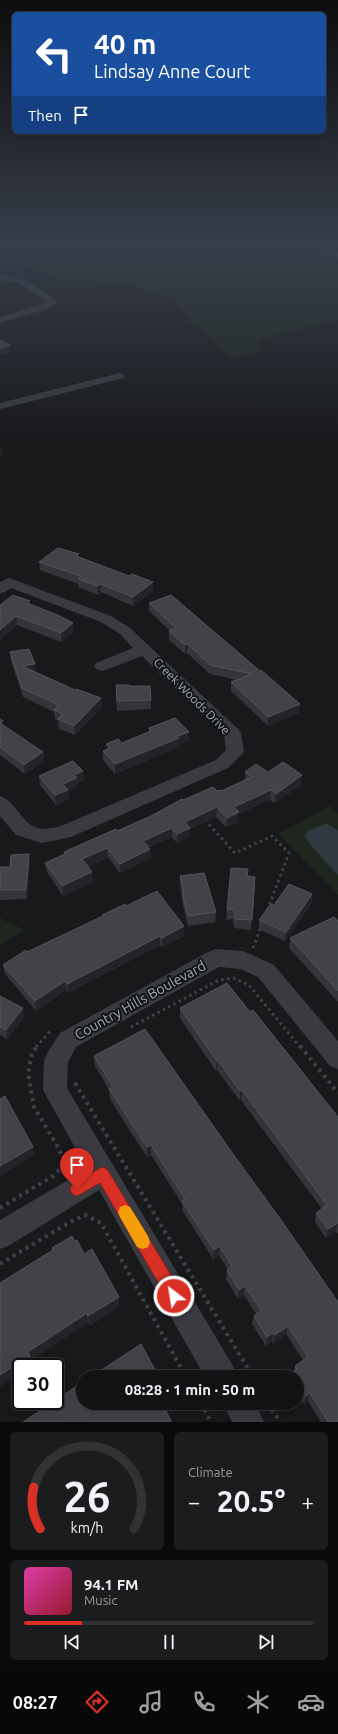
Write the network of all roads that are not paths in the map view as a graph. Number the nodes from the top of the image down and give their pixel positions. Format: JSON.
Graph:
{"nodes":[{"id":1,"x":6,"y":312,"type":"edge"},
{"id":2,"x":24,"y":312,"type":"edge"},
{"id":3,"x":12,"y":316,"type":"junction"},
{"id":4,"x":0,"y":320,"type":"edge"},
{"id":5,"x":120,"y":376,"type":"dead end"},
{"id":6,"x":0,"y":406,"type":"edge"},
{"id":7,"x":3,"y":583,"type":"edge"},
{"id":8,"x":144,"y":649,"type":"junction"},
{"id":9,"x":102,"y":666,"type":"dead end"},
{"id":10,"x":0,"y":803,"type":"edge"},
{"id":11,"x":338,"y":1058,"type":"edge"},
{"id":12,"x":102,"y":1174,"type":"junction"},
{"id":13,"x":0,"y":1235,"type":"edge"},
{"id":14,"x":218,"y":1370,"type":"edge"},
{"id":15,"x":242,"y":1410,"type":"edge"},
{"id":16,"x":249,"y":1422,"type":"edge"}],
"edges":[{"from":1,"to":3,"type":"street"},
{"from":2,"to":3,"type":"street"},
{"from":3,"to":4,"type":"street"},
{"from":5,"to":6,"type":"street"},
{"from":7,"to":8,"type":"street","name":"Creek Woods Drive"},
{"from":8,"to":9,"type":"street"},
{"from":8,"to":10,"type":"street","name":"Creek Woods Drive"},
{"from":11,"to":12,"type":"street","name":"Country Hills Boulevard"},
{"from":12,"to":13,"type":"street"},
{"from":12,"to":14,"type":"street","name":"Country Hills Boulevard"},
{"from":15,"to":16,"type":"street"}]}
